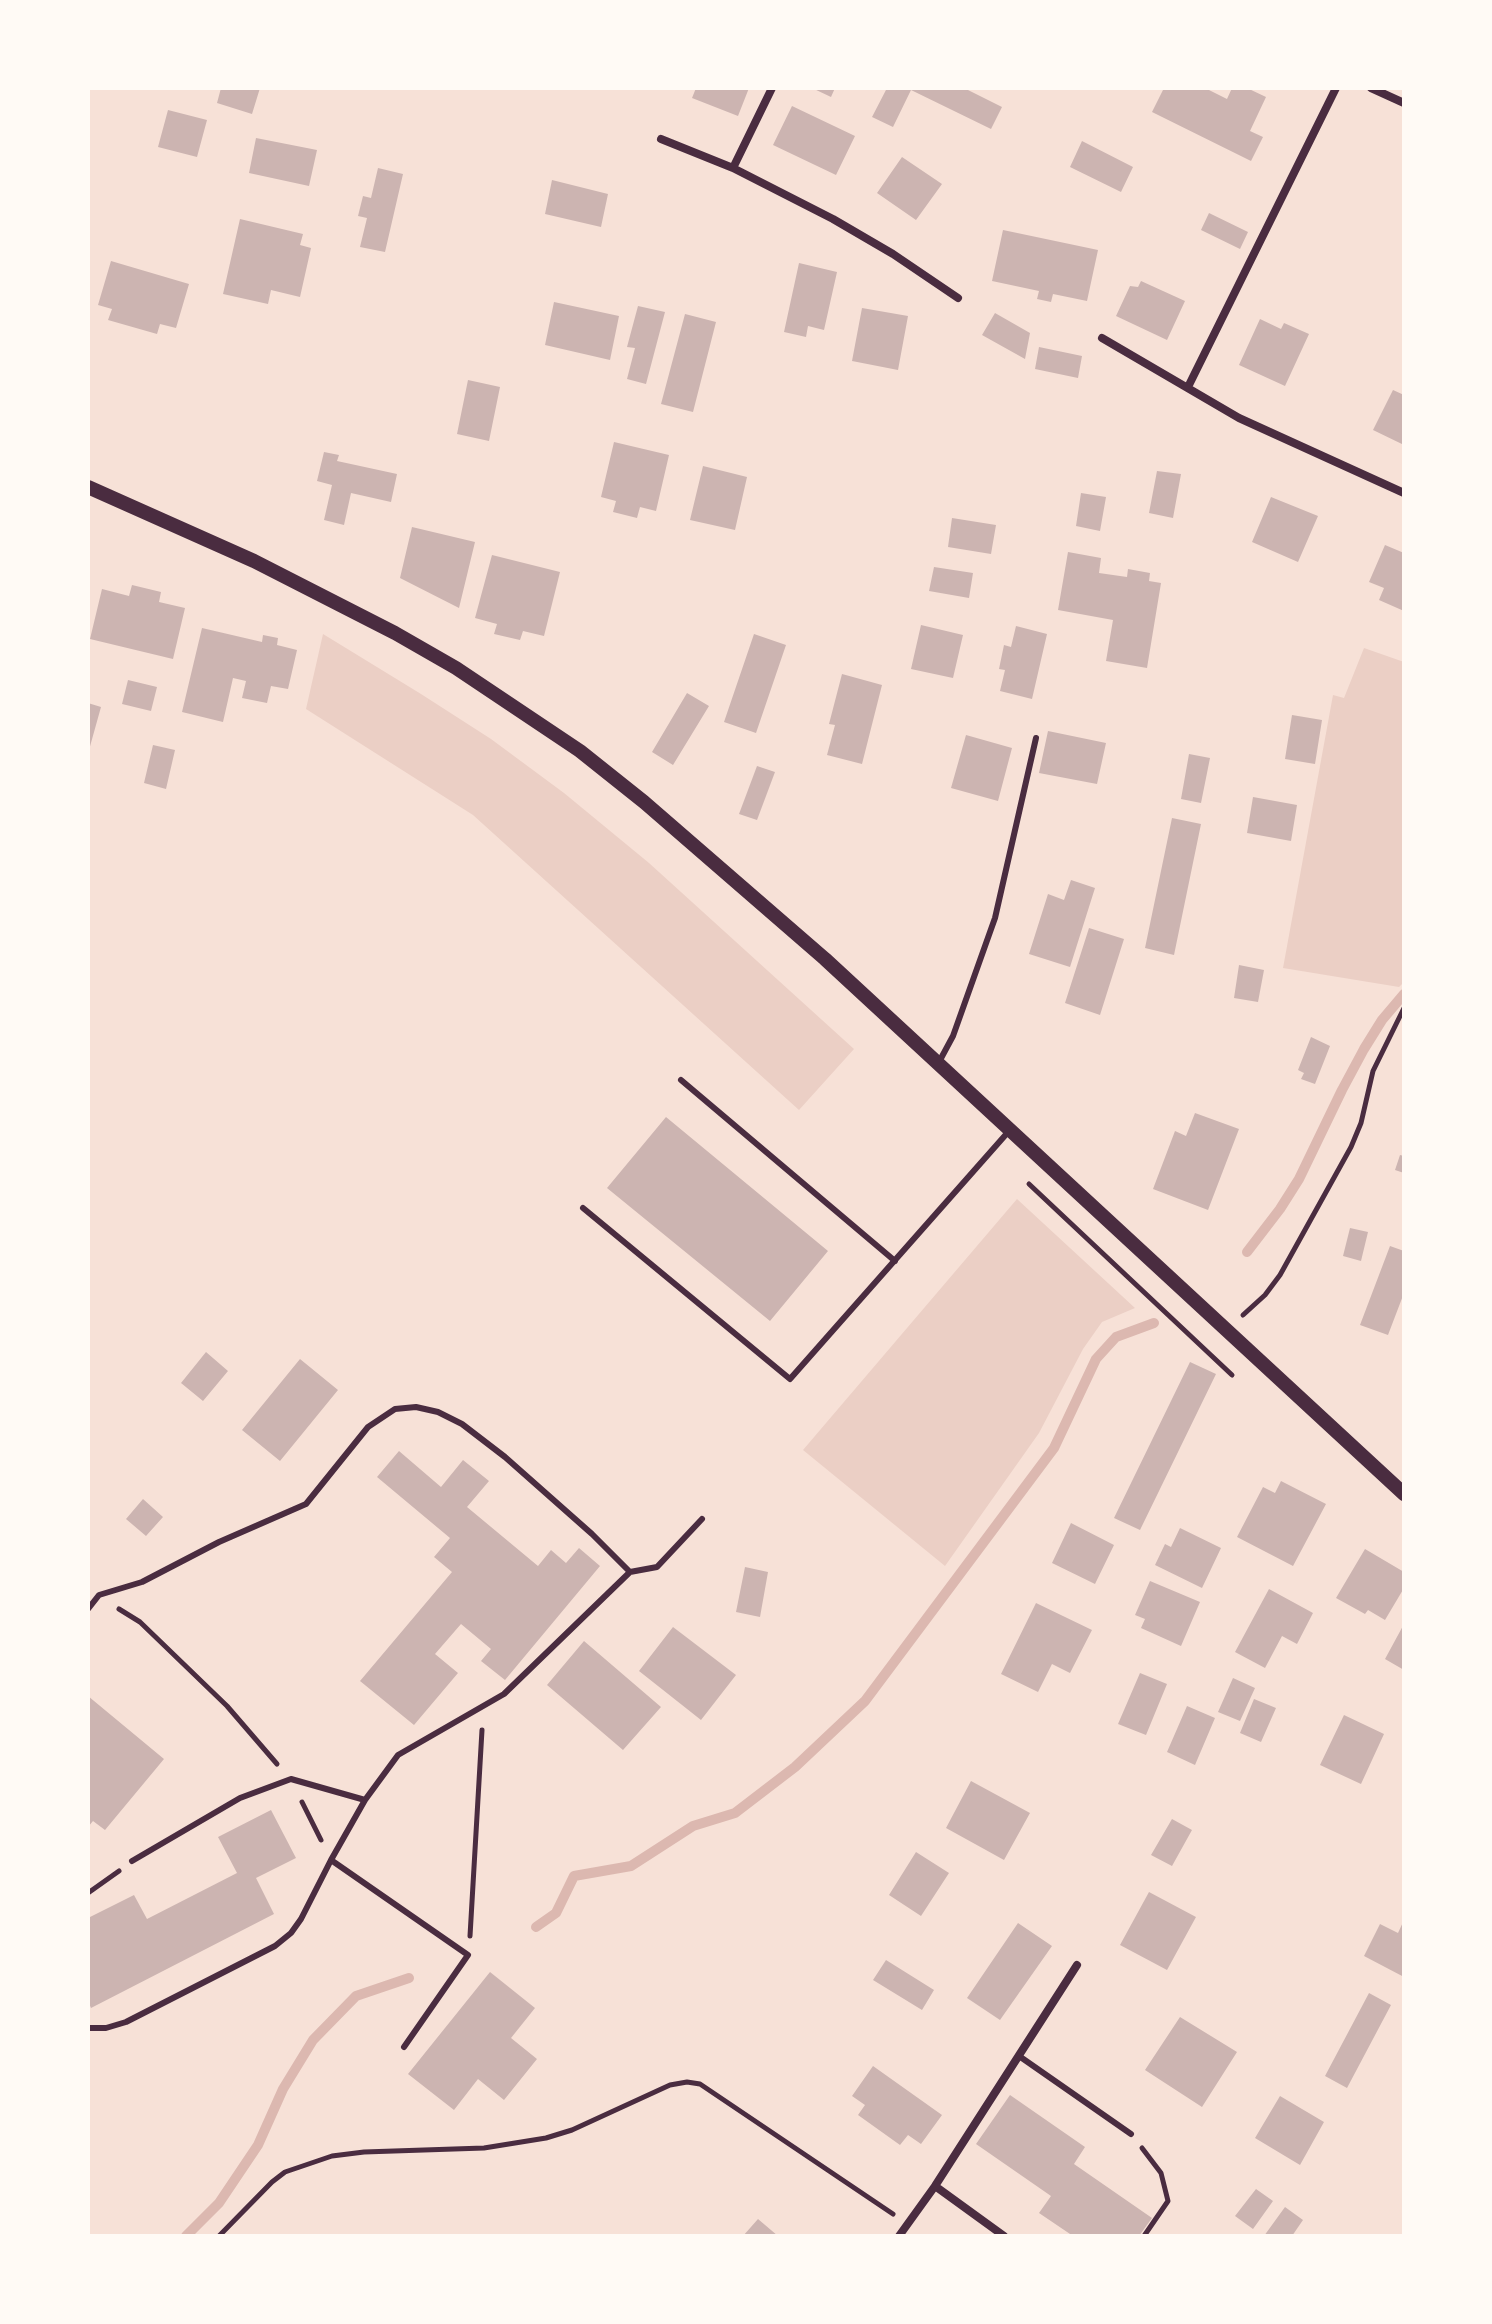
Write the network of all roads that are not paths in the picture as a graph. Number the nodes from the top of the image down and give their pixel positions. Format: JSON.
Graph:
{"nodes":[{"id":1,"x":772,"y":88,"type":"edge"},
{"id":2,"x":1336,"y":88,"type":"edge"},
{"id":3,"x":1371,"y":88,"type":"edge"},
{"id":4,"x":1404,"y":103,"type":"edge"},
{"id":5,"x":661,"y":139,"type":"dead end"},
{"id":6,"x":733,"y":168,"type":"junction"},
{"id":7,"x":958,"y":298,"type":"dead end"},
{"id":8,"x":1102,"y":338,"type":"dead end"},
{"id":9,"x":1188,"y":387,"type":"junction"},
{"id":10,"x":88,"y":487,"type":"edge"},
{"id":11,"x":1404,"y":493,"type":"edge"},
{"id":12,"x":1036,"y":738,"type":"dead end"},
{"id":13,"x":939,"y":1062,"type":"junction"},
{"id":14,"x":681,"y":1080,"type":"dead end"},
{"id":15,"x":1009,"y":1131,"type":"junction"},
{"id":16,"x":583,"y":1208,"type":"dead end"},
{"id":17,"x":895,"y":1261,"type":"junction"},
{"id":18,"x":1404,"y":1494,"type":"edge"},
{"id":19,"x":702,"y":1519,"type":"dead end"},
{"id":20,"x":630,"y":1572,"type":"junction"},
{"id":21,"x":88,"y":1609,"type":"edge"},
{"id":22,"x":365,"y":1800,"type":"junction"},
{"id":23,"x":331,"y":1860,"type":"junction"},
{"id":24,"x":132,"y":1861,"type":"road end"},
{"id":25,"x":1077,"y":1965,"type":"dead end"},
{"id":26,"x":88,"y":2028,"type":"edge"},
{"id":27,"x":404,"y":2047,"type":"dead end"},
{"id":28,"x":1019,"y":2056,"type":"junction"},
{"id":29,"x":1131,"y":2134,"type":"road end"},
{"id":30,"x":935,"y":2186,"type":"junction"},
{"id":31,"x":899,"y":2236,"type":"edge"},
{"id":32,"x":1004,"y":2236,"type":"edge"}],
"edges":[{"from":1,"to":6,"type":"street"},
{"from":2,"to":9,"type":"street"},
{"from":3,"to":4,"type":"street"},
{"from":5,"to":6,"type":"street"},
{"from":6,"to":7,"type":"street"},
{"from":8,"to":9,"type":"street"},
{"from":9,"to":11,"type":"street"},
{"from":10,"to":13,"type":"street"},
{"from":12,"to":13,"type":"lane"},
{"from":13,"to":15,"type":"street"},
{"from":14,"to":17,"type":"lane"},
{"from":15,"to":17,"type":"lane"},
{"from":15,"to":18,"type":"street"},
{"from":16,"to":17,"type":"lane"},
{"from":19,"to":20,"type":"lane"},
{"from":20,"to":21,"type":"lane"},
{"from":20,"to":22,"type":"lane"},
{"from":22,"to":23,"type":"lane"},
{"from":22,"to":24,"type":"lane"},
{"from":23,"to":26,"type":"lane"},
{"from":23,"to":27,"type":"lane"},
{"from":25,"to":28,"type":"street"},
{"from":28,"to":29,"type":"lane"},
{"from":28,"to":30,"type":"street"},
{"from":30,"to":31,"type":"street"},
{"from":30,"to":32,"type":"street"}]}
